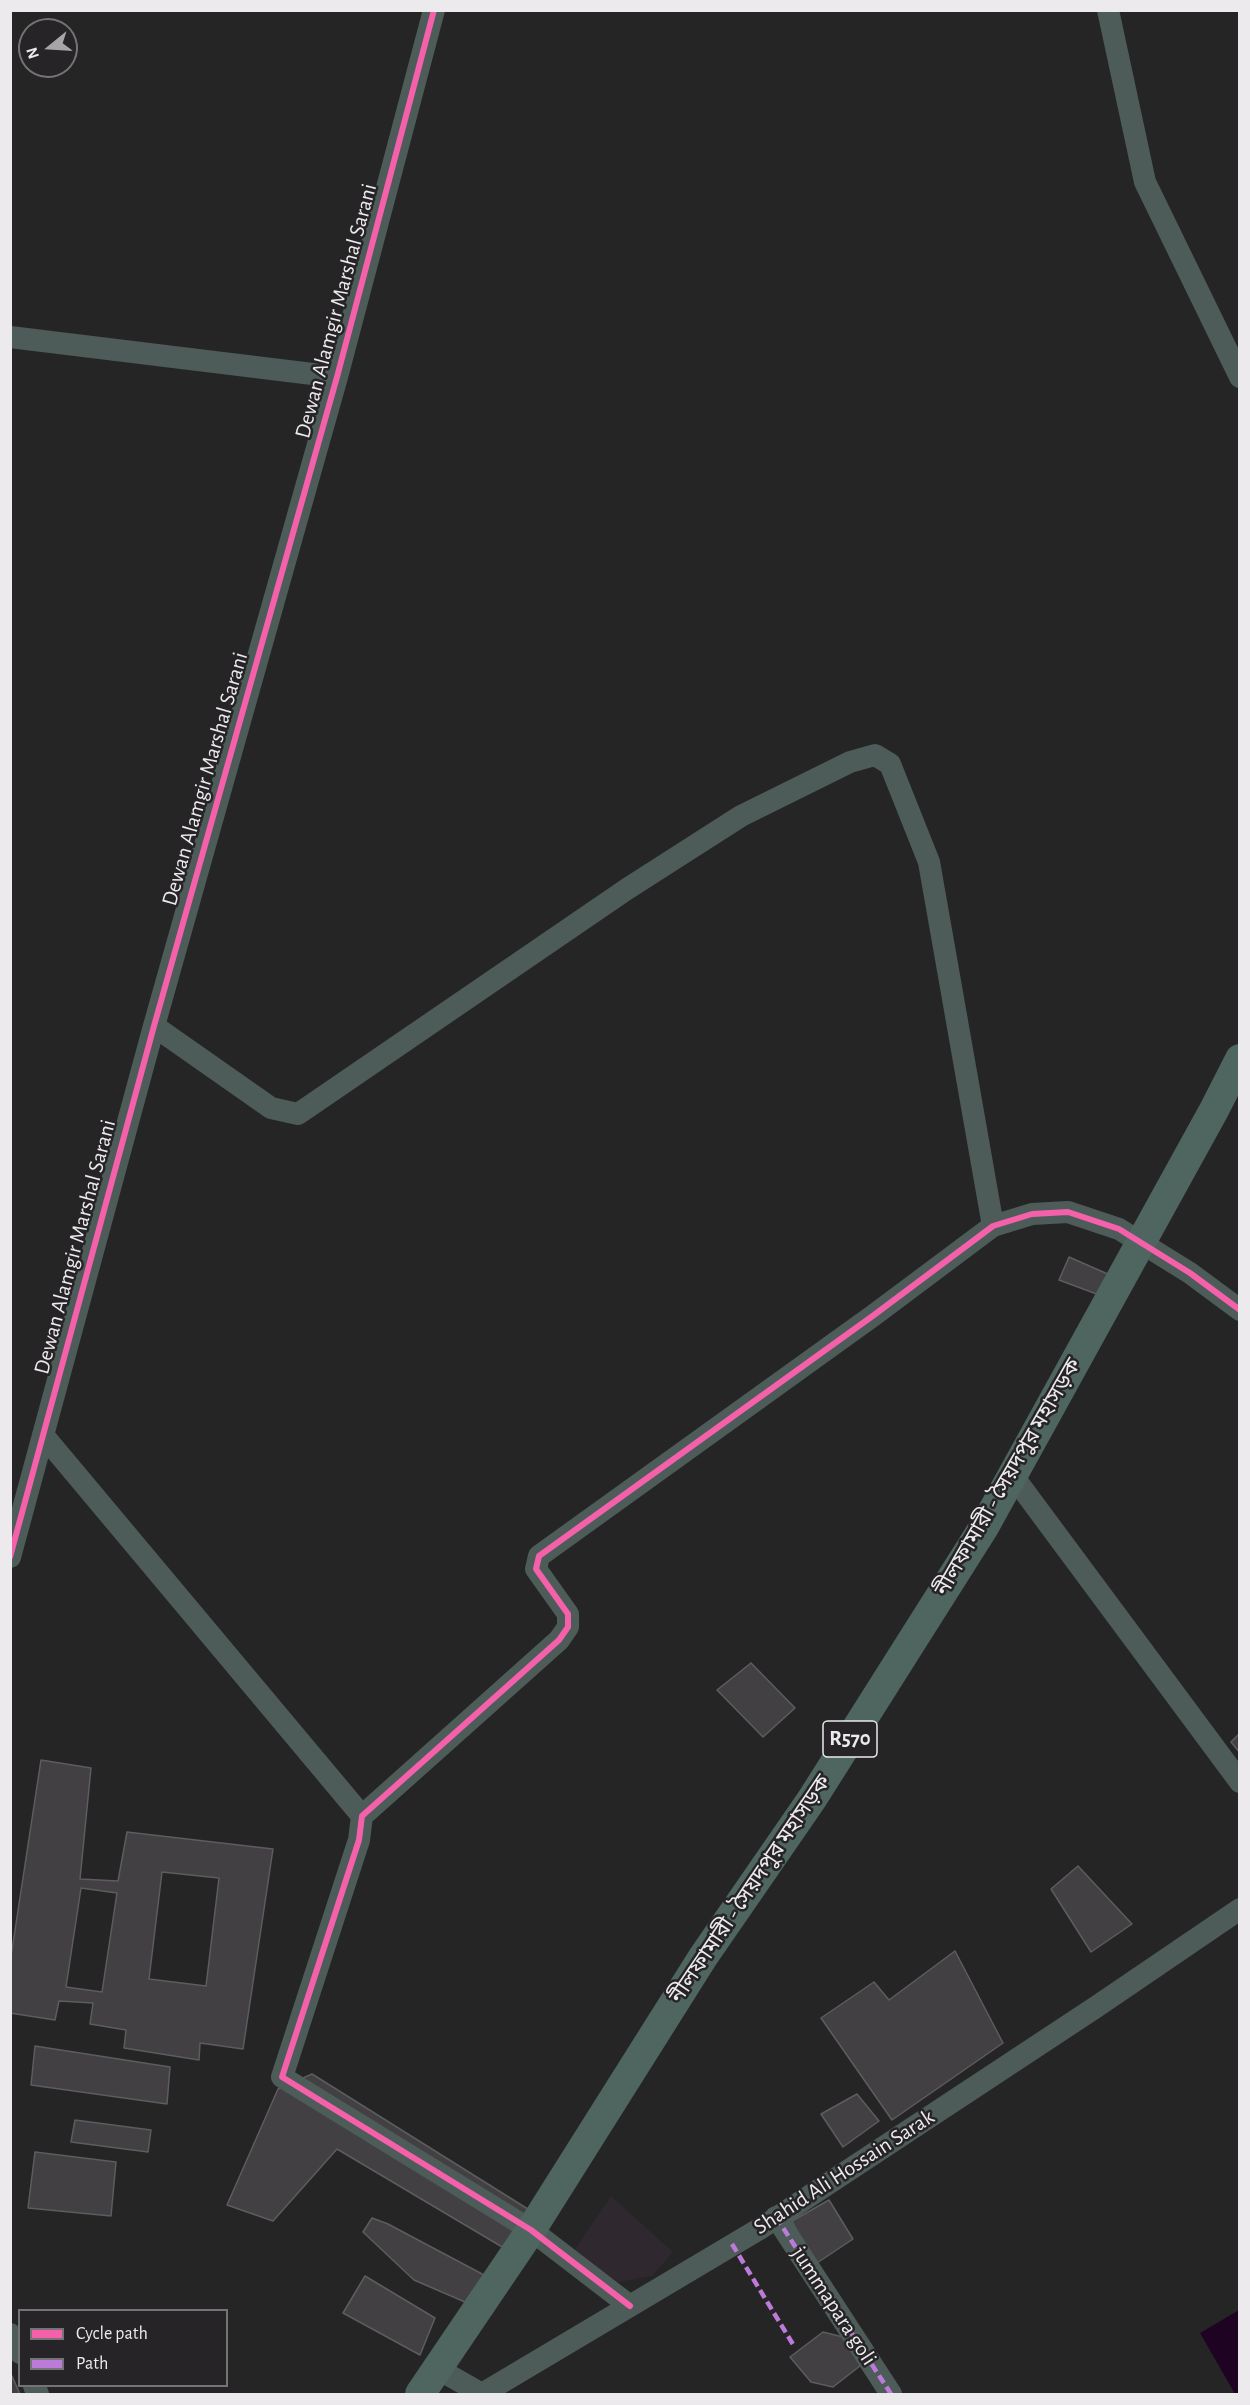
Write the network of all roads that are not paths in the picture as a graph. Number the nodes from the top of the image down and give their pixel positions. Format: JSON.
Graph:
{"nodes":[{"id":1,"x":435,"y":10,"type":"edge"},
{"id":2,"x":1108,"y":10,"type":"edge"},
{"id":3,"x":10,"y":337,"type":"edge"},
{"id":4,"x":337,"y":377,"type":"junction"},
{"id":5,"x":1239,"y":377,"type":"edge"},
{"id":6,"x":154,"y":1026,"type":"junction"},
{"id":7,"x":1239,"y":1059,"type":"edge"},
{"id":8,"x":993,"y":1226,"type":"junction"},
{"id":9,"x":1142,"y":1242,"type":"junction"},
{"id":10,"x":1239,"y":1310,"type":"edge"},
{"id":11,"x":43,"y":1435,"type":"junction"},
{"id":12,"x":1012,"y":1476,"type":"junction"},
{"id":13,"x":10,"y":1557,"type":"edge"},
{"id":14,"x":1239,"y":1782,"type":"edge"},
{"id":15,"x":362,"y":1816,"type":"junction"},
{"id":16,"x":1239,"y":1909,"type":"edge"},
{"id":17,"x":776,"y":2217,"type":"junction"},
{"id":18,"x":531,"y":2229,"type":"junction"},
{"id":19,"x":630,"y":2306,"type":"junction"},
{"id":20,"x":10,"y":2334,"type":"edge"},
{"id":21,"x":18,"y":2350,"type":"edge"},
{"id":22,"x":438,"y":2369,"type":"junction"},
{"id":23,"x":420,"y":2394,"type":"edge"},
{"id":24,"x":891,"y":2394,"type":"edge"}],
"edges":[{"from":1,"to":4,"type":"street","name":"Dewan Alamgir Marshal Sarani"},
{"from":2,"to":5,"type":"street"},
{"from":3,"to":4,"type":"street"},
{"from":4,"to":6,"type":"street","name":"Dewan Alamgir Marshal Sarani"},
{"from":6,"to":8,"type":"street"},
{"from":6,"to":11,"type":"street","name":"Dewan Alamgir Marshal Sarani"},
{"from":7,"to":9,"type":"main road","name":"নীলফামারী - সৈয়দপুর মহাসড়ক","number":"R570"},
{"from":8,"to":9,"type":"street"},
{"from":8,"to":15,"type":"street"},
{"from":9,"to":10,"type":"street"},
{"from":9,"to":12,"type":"main road","name":"নীলফামারী - সৈয়দপুর মহাসড়ক","number":"R570"},
{"from":11,"to":13,"type":"street","name":"Dewan Alamgir Marshal Sarani"},
{"from":11,"to":15,"type":"street"},
{"from":12,"to":14,"type":"street"},
{"from":12,"to":18,"type":"main road","name":"নীলফামারী - সৈয়দপুর মহাসড়ক","number":"R570"},
{"from":15,"to":18,"type":"street"},
{"from":16,"to":17,"type":"street","name":"Shahid Ali Hossain Sarak"},
{"from":17,"to":19,"type":"street","name":"Shahid Ali Hossain Sarak"},
{"from":17,"to":24,"type":"street","name":"jummapara goli"},
{"from":18,"to":19,"type":"street"},
{"from":18,"to":22,"type":"main road","name":"নীলফামারী - সৈয়দপুর মহাসড়ক","number":"R570"},
{"from":19,"to":22,"type":"street","name":"Shahid Ali Hossain Sarak"},
{"from":20,"to":21,"type":"street"},
{"from":22,"to":23,"type":"main road","name":"নীলফামারী - সৈয়দপুর মহাসড়ক","number":"R570"}]}
